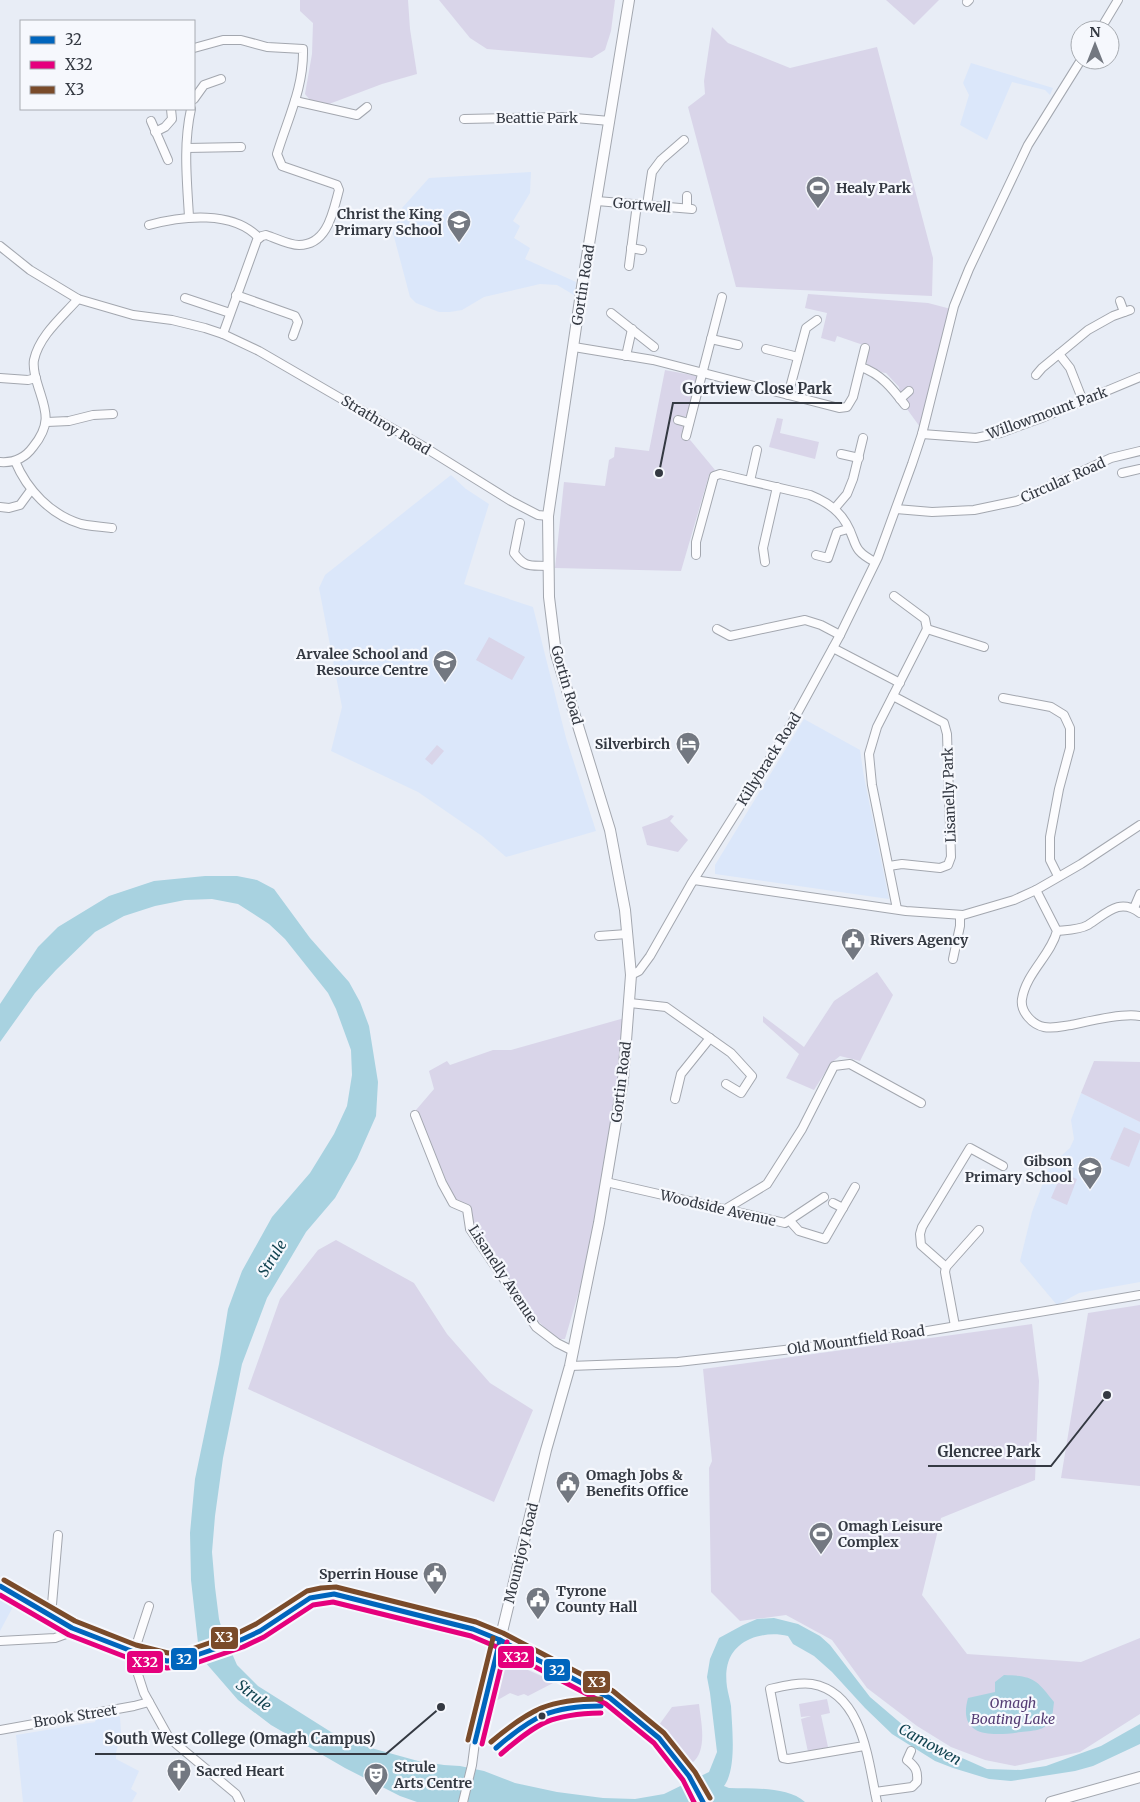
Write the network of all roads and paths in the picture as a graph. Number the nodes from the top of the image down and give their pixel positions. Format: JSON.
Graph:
{"nodes":[{"id":1,"x":629,"y":0,"type":"edge"},
{"id":2,"x":1118,"y":0,"type":"edge"},
{"id":3,"x":1106,"y":20,"type":"edge"},
{"id":4,"x":195,"y":48,"type":"edge"},
{"id":5,"x":1075,"y":70,"type":"edge"},
{"id":6,"x":222,"y":79,"type":"dead end"},
{"id":7,"x":195,"y":98,"type":"edge"},
{"id":8,"x":295,"y":101,"type":"junction"},
{"id":9,"x":367,"y":107,"type":"dead end"},
{"id":10,"x":171,"y":110,"type":"edge"},
{"id":11,"x":191,"y":110,"type":"edge"},
{"id":12,"x":464,"y":119,"type":"dead end"},
{"id":13,"x":151,"y":121,"type":"dead end"},
{"id":14,"x":610,"y":121,"type":"junction"},
{"id":15,"x":156,"y":132,"type":"junction"},
{"id":16,"x":241,"y":147,"type":"dead end"},
{"id":17,"x":187,"y":148,"type":"junction"},
{"id":18,"x":684,"y":152,"type":"dead end"},
{"id":19,"x":168,"y":160,"type":"dead end"},
{"id":20,"x":687,"y":196,"type":"dead end"},
{"id":21,"x":597,"y":201,"type":"junction"},
{"id":22,"x":637,"y":204,"type":"junction"},
{"id":23,"x":647,"y":205,"type":"junction"},
{"id":24,"x":189,"y":217,"type":"junction"},
{"id":25,"x":149,"y":224,"type":"dead end"},
{"id":26,"x":259,"y":238,"type":"junction"},
{"id":27,"x":0,"y":246,"type":"edge"},
{"id":28,"x":631,"y":248,"type":"junction"},
{"id":29,"x":642,"y":250,"type":"dead end"},
{"id":30,"x":629,"y":266,"type":"dead end"},
{"id":31,"x":236,"y":295,"type":"junction"},
{"id":32,"x":722,"y":297,"type":"dead end"},
{"id":33,"x":185,"y":298,"type":"dead end"},
{"id":34,"x":78,"y":299,"type":"junction"},
{"id":35,"x":1120,"y":301,"type":"dead end"},
{"id":36,"x":230,"y":313,"type":"junction"},
{"id":37,"x":611,"y":313,"type":"dead end"},
{"id":38,"x":817,"y":320,"type":"dead end"},
{"id":39,"x":632,"y":329,"type":"junction"},
{"id":40,"x":223,"y":334,"type":"junction"},
{"id":41,"x":293,"y":336,"type":"dead end"},
{"id":42,"x":711,"y":339,"type":"junction"},
{"id":43,"x":738,"y":345,"type":"dead end"},
{"id":44,"x":574,"y":347,"type":"junction"},
{"id":45,"x":654,"y":347,"type":"dead end"},
{"id":46,"x":865,"y":348,"type":"dead end"},
{"id":47,"x":766,"y":349,"type":"dead end"},
{"id":48,"x":1059,"y":354,"type":"junction"},
{"id":49,"x":626,"y":356,"type":"junction"},
{"id":50,"x":798,"y":357,"type":"junction"},
{"id":51,"x":861,"y":366,"type":"junction"},
{"id":52,"x":702,"y":373,"type":"junction"},
{"id":53,"x":1036,"y":375,"type":"dead end"},
{"id":54,"x":1140,"y":377,"type":"edge"},
{"id":55,"x":0,"y":378,"type":"edge"},
{"id":56,"x":36,"y":378,"type":"junction"},
{"id":57,"x":909,"y":391,"type":"dead end"},
{"id":58,"x":788,"y":395,"type":"junction"},
{"id":59,"x":1083,"y":401,"type":"junction"},
{"id":60,"x":113,"y":414,"type":"dead end"},
{"id":61,"x":678,"y":420,"type":"dead end"},
{"id":62,"x":46,"y":422,"type":"junction"},
{"id":63,"x":689,"y":423,"type":"junction"},
{"id":64,"x":922,"y":434,"type":"junction"},
{"id":65,"x":686,"y":436,"type":"dead end"},
{"id":66,"x":863,"y":438,"type":"dead end"},
{"id":67,"x":757,"y":450,"type":"dead end"},
{"id":68,"x":1140,"y":452,"type":"edge"},
{"id":69,"x":842,"y":454,"type":"dead end"},
{"id":70,"x":858,"y":458,"type":"junction"},
{"id":71,"x":0,"y":462,"type":"edge"},
{"id":72,"x":15,"y":462,"type":"junction"},
{"id":73,"x":1140,"y":469,"type":"edge"},
{"id":74,"x":1122,"y":473,"type":"dead end"},
{"id":75,"x":750,"y":481,"type":"junction"},
{"id":76,"x":777,"y":487,"type":"junction"},
{"id":77,"x":31,"y":490,"type":"junction"},
{"id":78,"x":0,"y":507,"type":"edge"},
{"id":79,"x":835,"y":508,"type":"junction"},
{"id":80,"x":896,"y":509,"type":"junction"},
{"id":81,"x":548,"y":516,"type":"junction"},
{"id":82,"x":520,"y":522,"type":"dead end"},
{"id":83,"x":112,"y":528,"type":"dead end"},
{"id":84,"x":848,"y":529,"type":"junction"},
{"id":85,"x":696,"y":554,"type":"dead end"},
{"id":86,"x":816,"y":555,"type":"dead end"},
{"id":87,"x":765,"y":562,"type":"dead end"},
{"id":88,"x":875,"y":562,"type":"junction"},
{"id":89,"x":549,"y":566,"type":"junction"},
{"id":90,"x":894,"y":596,"type":"dead end"},
{"id":91,"x":717,"y":629,"type":"dead end"},
{"id":92,"x":927,"y":629,"type":"junction"},
{"id":93,"x":840,"y":635,"type":"junction"},
{"id":94,"x":984,"y":647,"type":"dead end"},
{"id":95,"x":833,"y":648,"type":"junction"},
{"id":96,"x":900,"y":683,"type":"junction"},
{"id":97,"x":893,"y":696,"type":"junction"},
{"id":98,"x":1003,"y":698,"type":"dead end"},
{"id":99,"x":1140,"y":825,"type":"edge"},
{"id":100,"x":889,"y":866,"type":"junction"},
{"id":101,"x":1058,"y":876,"type":"junction"},
{"id":102,"x":694,"y":880,"type":"junction"},
{"id":103,"x":1036,"y":890,"type":"junction"},
{"id":104,"x":1140,"y":894,"type":"edge"},
{"id":105,"x":897,"y":909,"type":"junction"},
{"id":106,"x":1137,"y":910,"type":"edge"},
{"id":107,"x":960,"y":915,"type":"junction"},
{"id":108,"x":1057,"y":931,"type":"junction"},
{"id":109,"x":627,"y":934,"type":"junction"},
{"id":110,"x":599,"y":936,"type":"dead end"},
{"id":111,"x":953,"y":958,"type":"dead end"},
{"id":112,"x":631,"y":975,"type":"junction"},
{"id":113,"x":630,"y":1003,"type":"junction"},
{"id":114,"x":1140,"y":1016,"type":"edge"},
{"id":115,"x":710,"y":1038,"type":"junction"},
{"id":116,"x":726,"y":1084,"type":"dead end"},
{"id":117,"x":675,"y":1099,"type":"dead end"},
{"id":118,"x":921,"y":1102,"type":"dead end"},
{"id":119,"x":415,"y":1116,"type":"dead end"},
{"id":120,"x":1003,"y":1166,"type":"dead end"},
{"id":121,"x":606,"y":1182,"type":"junction"},
{"id":122,"x":855,"y":1187,"type":"dead end"},
{"id":123,"x":824,"y":1197,"type":"dead end"},
{"id":124,"x":833,"y":1203,"type":"dead end"},
{"id":125,"x":843,"y":1208,"type":"junction"},
{"id":126,"x":724,"y":1210,"type":"junction"},
{"id":127,"x":790,"y":1221,"type":"junction"},
{"id":128,"x":979,"y":1230,"type":"dead end"},
{"id":129,"x":946,"y":1267,"type":"junction"},
{"id":130,"x":1140,"y":1295,"type":"edge"},
{"id":131,"x":955,"y":1326,"type":"junction"},
{"id":132,"x":573,"y":1351,"type":"junction"},
{"id":133,"x":570,"y":1366,"type":"junction"},
{"id":134,"x":58,"y":1535,"type":"dead end"},
{"id":135,"x":0,"y":1586,"type":"edge"},
{"id":136,"x":149,"y":1606,"type":"dead end"},
{"id":137,"x":51,"y":1616,"type":"junction"},
{"id":138,"x":72,"y":1628,"type":"junction"},
{"id":139,"x":500,"y":1640,"type":"junction"},
{"id":140,"x":0,"y":1641,"type":"edge"},
{"id":141,"x":134,"y":1652,"type":"junction"},
{"id":142,"x":149,"y":1702,"type":"junction"},
{"id":143,"x":0,"y":1730,"type":"edge"},
{"id":144,"x":864,"y":1746,"type":"junction"},
{"id":145,"x":911,"y":1751,"type":"dead end"},
{"id":146,"x":1140,"y":1777,"type":"edge"},
{"id":147,"x":875,"y":1792,"type":"junction"},
{"id":148,"x":240,"y":1802,"type":"edge"},
{"id":149,"x":463,"y":1802,"type":"edge"},
{"id":150,"x":703,"y":1802,"type":"edge"},
{"id":151,"x":877,"y":1802,"type":"edge"},
{"id":152,"x":1051,"y":1802,"type":"edge"}],
"edges":[{"from":1,"to":14,"type":"main road","name":"Gortin Road"},
{"from":2,"to":3,"type":"street"},
{"from":4,"to":8,"type":"street"},
{"from":5,"to":64,"type":"street","name":"Killybrack Road"},
{"from":6,"to":7,"type":"street"},
{"from":8,"to":9,"type":"street"},
{"from":8,"to":26,"type":"street"},
{"from":10,"to":15,"type":"street"},
{"from":11,"to":17,"type":"street"},
{"from":12,"to":14,"type":"street","name":"Beattie Park"},
{"from":13,"to":15,"type":"street"},
{"from":14,"to":21,"type":"main road","name":"Gortin Road"},
{"from":15,"to":19,"type":"street"},
{"from":16,"to":17,"type":"street"},
{"from":17,"to":24,"type":"street"},
{"from":18,"to":23,"type":"street"},
{"from":20,"to":23,"type":"street","name":"Gortwell"},
{"from":21,"to":22,"type":"street","name":"Gortwell"},
{"from":21,"to":44,"type":"main road","name":"Gortin Road"},
{"from":22,"to":23,"type":"street","name":"Gortwell"},
{"from":22,"to":28,"type":"street"},
{"from":24,"to":25,"type":"street"},
{"from":24,"to":26,"type":"street"},
{"from":26,"to":31,"type":"street"},
{"from":27,"to":34,"type":"street"},
{"from":28,"to":29,"type":"street"},
{"from":28,"to":30,"type":"street"},
{"from":31,"to":36,"type":"street"},
{"from":31,"to":41,"type":"street"},
{"from":32,"to":42,"type":"street"},
{"from":33,"to":36,"type":"street"},
{"from":34,"to":40,"type":"street","name":"Strathroy Road"},
{"from":34,"to":56,"type":"street"},
{"from":35,"to":48,"type":"street"},
{"from":36,"to":40,"type":"street"},
{"from":37,"to":39,"type":"street"},
{"from":38,"to":50,"type":"street"},
{"from":39,"to":45,"type":"street"},
{"from":39,"to":49,"type":"street"},
{"from":40,"to":81,"type":"street","name":"Strathroy Road"},
{"from":42,"to":43,"type":"street"},
{"from":42,"to":52,"type":"street"},
{"from":44,"to":49,"type":"street"},
{"from":44,"to":81,"type":"main road","name":"Gortin Road"},
{"from":46,"to":51,"type":"street"},
{"from":47,"to":50,"type":"street"},
{"from":48,"to":53,"type":"street"},
{"from":48,"to":59,"type":"street"},
{"from":49,"to":52,"type":"street"},
{"from":50,"to":58,"type":"street"},
{"from":51,"to":57,"type":"street"},
{"from":51,"to":58,"type":"street"},
{"from":52,"to":58,"type":"street"},
{"from":52,"to":63,"type":"street"},
{"from":54,"to":59,"type":"street","name":"Willowmount Park"},
{"from":55,"to":56,"type":"street"},
{"from":56,"to":62,"type":"street"},
{"from":59,"to":64,"type":"street","name":"Willowmount Park"},
{"from":60,"to":62,"type":"street"},
{"from":61,"to":63,"type":"street"},
{"from":62,"to":72,"type":"street"},
{"from":63,"to":65,"type":"street"},
{"from":64,"to":80,"type":"street","name":"Killybrack Road"},
{"from":66,"to":70,"type":"street"},
{"from":67,"to":75,"type":"street"},
{"from":68,"to":80,"type":"street","name":"Circular Road"},
{"from":69,"to":70,"type":"street"},
{"from":70,"to":79,"type":"street"},
{"from":71,"to":72,"type":"street"},
{"from":72,"to":77,"type":"street"},
{"from":73,"to":74,"type":"street"},
{"from":75,"to":76,"type":"street"},
{"from":75,"to":85,"type":"street"},
{"from":76,"to":79,"type":"street"},
{"from":76,"to":87,"type":"street"},
{"from":77,"to":78,"type":"street"},
{"from":77,"to":83,"type":"street"},
{"from":79,"to":84,"type":"street"},
{"from":80,"to":88,"type":"street","name":"Killybrack Road"},
{"from":81,"to":89,"type":"main road","name":"Gortin Road"},
{"from":82,"to":89,"type":"street"},
{"from":84,"to":86,"type":"street"},
{"from":84,"to":88,"type":"street"},
{"from":88,"to":93,"type":"street","name":"Killybrack Road"},
{"from":89,"to":109,"type":"main road","name":"Gortin Road"},
{"from":90,"to":92,"type":"street"},
{"from":91,"to":93,"type":"street"},
{"from":92,"to":94,"type":"street"},
{"from":92,"to":96,"type":"street"},
{"from":93,"to":95,"type":"street","name":"Killybrack Road"},
{"from":95,"to":96,"type":"street"},
{"from":95,"to":102,"type":"street","name":"Killybrack Road"},
{"from":96,"to":97,"type":"street"},
{"from":97,"to":100,"type":"street"},
{"from":97,"to":100,"type":"street","name":"Lisanelly Park"},
{"from":98,"to":101,"type":"street"},
{"from":99,"to":101,"type":"street"},
{"from":100,"to":105,"type":"street"},
{"from":101,"to":103,"type":"street"},
{"from":102,"to":105,"type":"street"},
{"from":102,"to":112,"type":"street","name":"Killybrack Road"},
{"from":103,"to":107,"type":"street"},
{"from":103,"to":108,"type":"street"},
{"from":104,"to":106,"type":"street"},
{"from":105,"to":107,"type":"street"},
{"from":106,"to":108,"type":"street"},
{"from":107,"to":111,"type":"street"},
{"from":108,"to":114,"type":"street"},
{"from":109,"to":110,"type":"street"},
{"from":109,"to":112,"type":"main road","name":"Gortin Road"},
{"from":112,"to":113,"type":"main road","name":"Gortin Road"},
{"from":113,"to":115,"type":"street"},
{"from":113,"to":121,"type":"main road","name":"Gortin Road"},
{"from":115,"to":116,"type":"street"},
{"from":115,"to":117,"type":"street"},
{"from":118,"to":126,"type":"street"},
{"from":119,"to":132,"type":"street","name":"Lisanelly Avenue"},
{"from":120,"to":129,"type":"street"},
{"from":121,"to":126,"type":"street","name":"Woodside Avenue"},
{"from":121,"to":132,"type":"main road","name":"Gortin Road"},
{"from":122,"to":125,"type":"street"},
{"from":123,"to":127,"type":"street","name":"Woodside Avenue"},
{"from":124,"to":125,"type":"street"},
{"from":125,"to":127,"type":"street"},
{"from":126,"to":127,"type":"street","name":"Woodside Avenue"},
{"from":128,"to":129,"type":"street"},
{"from":129,"to":131,"type":"street"},
{"from":130,"to":131,"type":"street","name":"Old Mountfield Road"},
{"from":131,"to":133,"type":"street","name":"Old Mountfield Road"},
{"from":132,"to":133,"type":"main road","name":"Gortin Road"},
{"from":133,"to":139,"type":"main road","name":"Mountjoy Road"},
{"from":134,"to":137,"type":"street"},
{"from":135,"to":137,"type":"main road"},
{"from":136,"to":141,"type":"street"},
{"from":137,"to":138,"type":"main road"},
{"from":138,"to":140,"type":"street"},
{"from":138,"to":141,"type":"main road"},
{"from":139,"to":141,"type":"main road"},
{"from":139,"to":149,"type":"street","name":"Mountjoy Road"},
{"from":139,"to":150,"type":"main road"},
{"from":141,"to":142,"type":"street"},
{"from":142,"to":143,"type":"street","name":"Brook Street"},
{"from":142,"to":148,"type":"street"},
{"from":144,"to":144,"type":"street"},
{"from":144,"to":147,"type":"street"},
{"from":145,"to":147,"type":"street"},
{"from":146,"to":152,"type":"main road"},
{"from":147,"to":151,"type":"street"}]}
